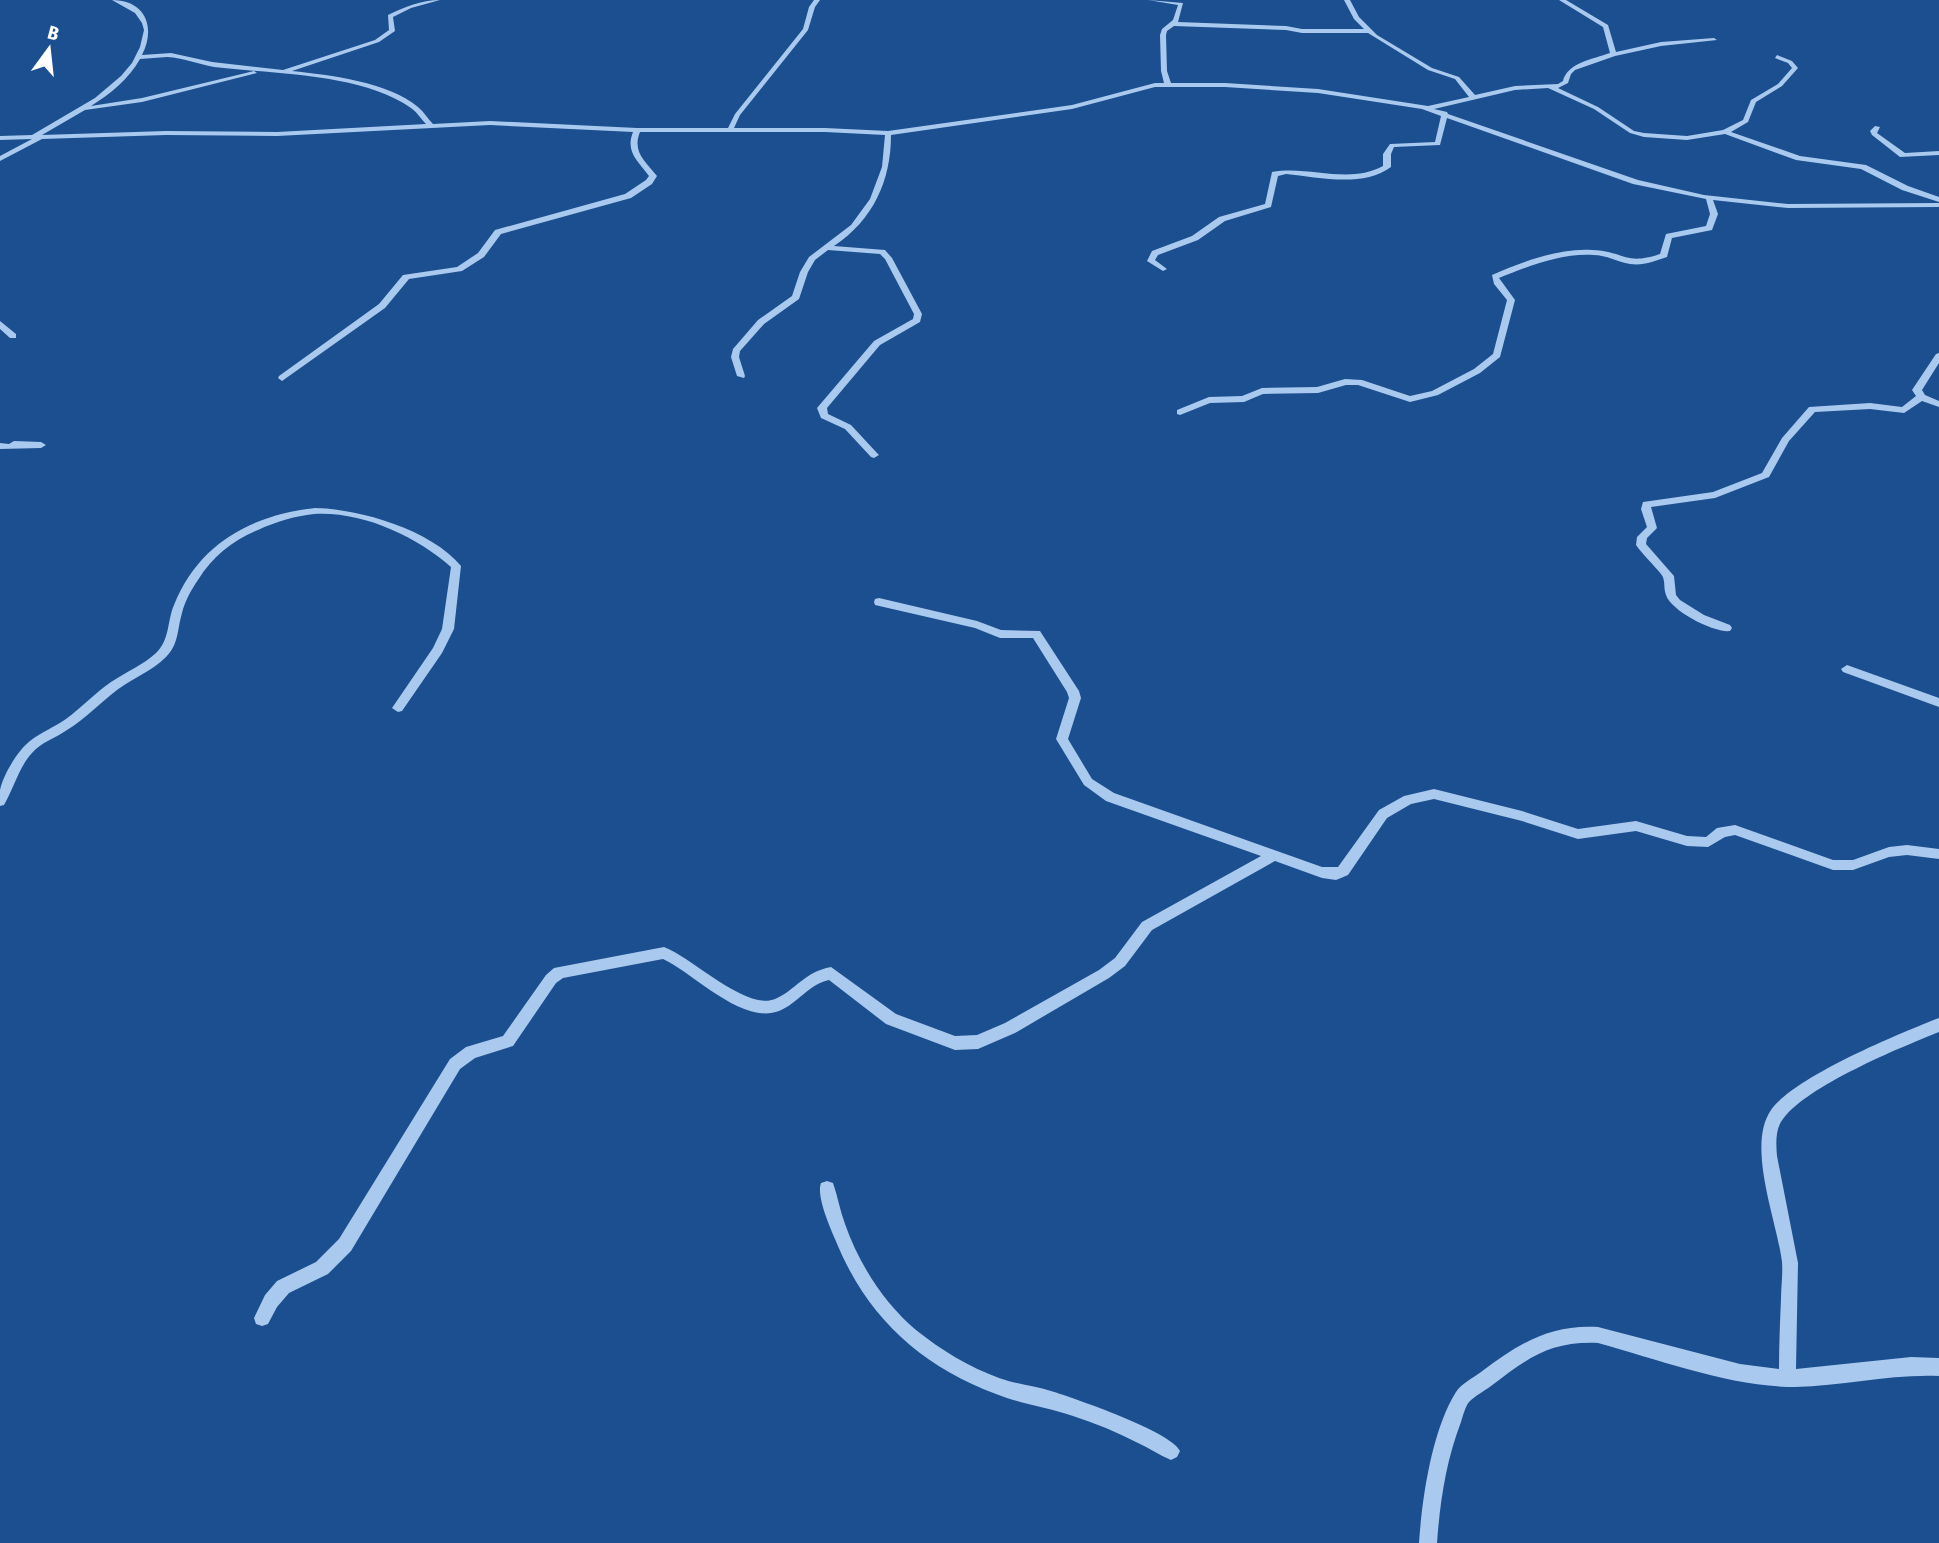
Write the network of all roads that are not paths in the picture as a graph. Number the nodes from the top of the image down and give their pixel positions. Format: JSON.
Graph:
{"nodes":[{"id":1,"x":115,"y":0,"type":"edge"},
{"id":2,"x":437,"y":0,"type":"edge"},
{"id":3,"x":817,"y":0,"type":"edge"},
{"id":4,"x":1152,"y":0,"type":"edge"},
{"id":5,"x":1347,"y":0,"type":"edge"},
{"id":6,"x":1562,"y":0,"type":"edge"},
{"id":7,"x":1175,"y":24,"type":"junction"},
{"id":8,"x":1369,"y":31,"type":"junction"},
{"id":9,"x":1714,"y":40,"type":"dead end"},
{"id":10,"x":1613,"y":54,"type":"junction"},
{"id":11,"x":139,"y":57,"type":"junction"},
{"id":12,"x":1777,"y":57,"type":"dead end"},
{"id":13,"x":264,"y":70,"type":"junction"},
{"id":14,"x":282,"y":72,"type":"junction"},
{"id":15,"x":1168,"y":84,"type":"junction"},
{"id":16,"x":1550,"y":87,"type":"junction"},
{"id":17,"x":1473,"y":97,"type":"junction"},
{"id":18,"x":1428,"y":108,"type":"junction"},
{"id":19,"x":80,"y":110,"type":"junction"},
{"id":20,"x":1444,"y":113,"type":"junction"},
{"id":21,"x":430,"y":125,"type":"junction"},
{"id":22,"x":1877,"y":127,"type":"dead end"},
{"id":23,"x":637,"y":130,"type":"junction"},
{"id":24,"x":730,"y":130,"type":"junction"},
{"id":25,"x":1725,"y":132,"type":"junction"},
{"id":26,"x":888,"y":133,"type":"junction"},
{"id":27,"x":0,"y":138,"type":"edge"},
{"id":28,"x":36,"y":138,"type":"junction"},
{"id":29,"x":1939,"y":153,"type":"edge"},
{"id":30,"x":0,"y":159,"type":"edge"},
{"id":31,"x":1709,"y":198,"type":"junction"},
{"id":32,"x":1939,"y":203,"type":"edge"},
{"id":33,"x":825,"y":248,"type":"junction"},
{"id":34,"x":1163,"y":269,"type":"dead end"},
{"id":35,"x":0,"y":324,"type":"edge"},
{"id":36,"x":13,"y":336,"type":"dead end"},
{"id":37,"x":1939,"y":356,"type":"edge"},
{"id":38,"x":741,"y":376,"type":"dead end"},
{"id":39,"x":282,"y":378,"type":"dead end"},
{"id":40,"x":1921,"y":397,"type":"junction"},
{"id":41,"x":1939,"y":404,"type":"edge"},
{"id":42,"x":1180,"y":412,"type":"dead end"},
{"id":43,"x":41,"y":445,"type":"dead end"},
{"id":44,"x":0,"y":446,"type":"edge"},
{"id":45,"x":874,"y":455,"type":"dead end"},
{"id":46,"x":879,"y":603,"type":"dead end"},
{"id":47,"x":1726,"y":628,"type":"dead end"},
{"id":48,"x":1847,"y":668,"type":"dead end"},
{"id":49,"x":1939,"y":703,"type":"edge"},
{"id":50,"x":398,"y":709,"type":"dead end"},
{"id":51,"x":0,"y":802,"type":"edge"},
{"id":52,"x":1939,"y":854,"type":"edge"},
{"id":53,"x":1273,"y":856,"type":"junction"},
{"id":54,"x":1939,"y":1025,"type":"edge"},
{"id":55,"x":827,"y":1189,"type":"dead end"},
{"id":56,"x":262,"y":1318,"type":"dead end"},
{"id":57,"x":1939,"y":1367,"type":"edge"},
{"id":58,"x":1787,"y":1378,"type":"junction"},
{"id":59,"x":1171,"y":1451,"type":"dead end"},
{"id":60,"x":1428,"y":1543,"type":"edge"}],
"edges":[{"from":1,"to":11,"type":"street"},
{"from":2,"to":14,"type":"street"},
{"from":3,"to":24,"type":"street"},
{"from":4,"to":7,"type":"street"},
{"from":5,"to":8,"type":"street"},
{"from":6,"to":10,"type":"street"},
{"from":7,"to":8,"type":"street"},
{"from":7,"to":15,"type":"street"},
{"from":8,"to":17,"type":"street"},
{"from":9,"to":10,"type":"street"},
{"from":10,"to":16,"type":"street"},
{"from":11,"to":13,"type":"street"},
{"from":11,"to":19,"type":"street"},
{"from":12,"to":25,"type":"street"},
{"from":13,"to":14,"type":"street"},
{"from":13,"to":19,"type":"street"},
{"from":14,"to":21,"type":"street"},
{"from":15,"to":18,"type":"street"},
{"from":15,"to":26,"type":"street"},
{"from":16,"to":17,"type":"street"},
{"from":16,"to":25,"type":"street"},
{"from":17,"to":18,"type":"street"},
{"from":18,"to":20,"type":"street"},
{"from":19,"to":28,"type":"street"},
{"from":20,"to":31,"type":"street"},
{"from":20,"to":34,"type":"street"},
{"from":21,"to":23,"type":"street"},
{"from":21,"to":28,"type":"street"},
{"from":22,"to":29,"type":"street"},
{"from":23,"to":24,"type":"street"},
{"from":23,"to":39,"type":"street"},
{"from":24,"to":26,"type":"street"},
{"from":25,"to":32,"type":"street"},
{"from":26,"to":33,"type":"street"},
{"from":27,"to":28,"type":"street"},
{"from":28,"to":30,"type":"street"},
{"from":31,"to":32,"type":"street"},
{"from":31,"to":42,"type":"street"},
{"from":33,"to":38,"type":"street"},
{"from":33,"to":45,"type":"street"},
{"from":35,"to":36,"type":"street"},
{"from":37,"to":40,"type":"street"},
{"from":40,"to":41,"type":"street"},
{"from":40,"to":47,"type":"street"},
{"from":43,"to":44,"type":"street"},
{"from":46,"to":53,"type":"street"},
{"from":48,"to":49,"type":"street"},
{"from":50,"to":51,"type":"street"},
{"from":52,"to":53,"type":"street"},
{"from":53,"to":56,"type":"street"},
{"from":54,"to":58,"type":"street"},
{"from":55,"to":59,"type":"street"},
{"from":57,"to":58,"type":"street"},
{"from":58,"to":60,"type":"street"}]}
